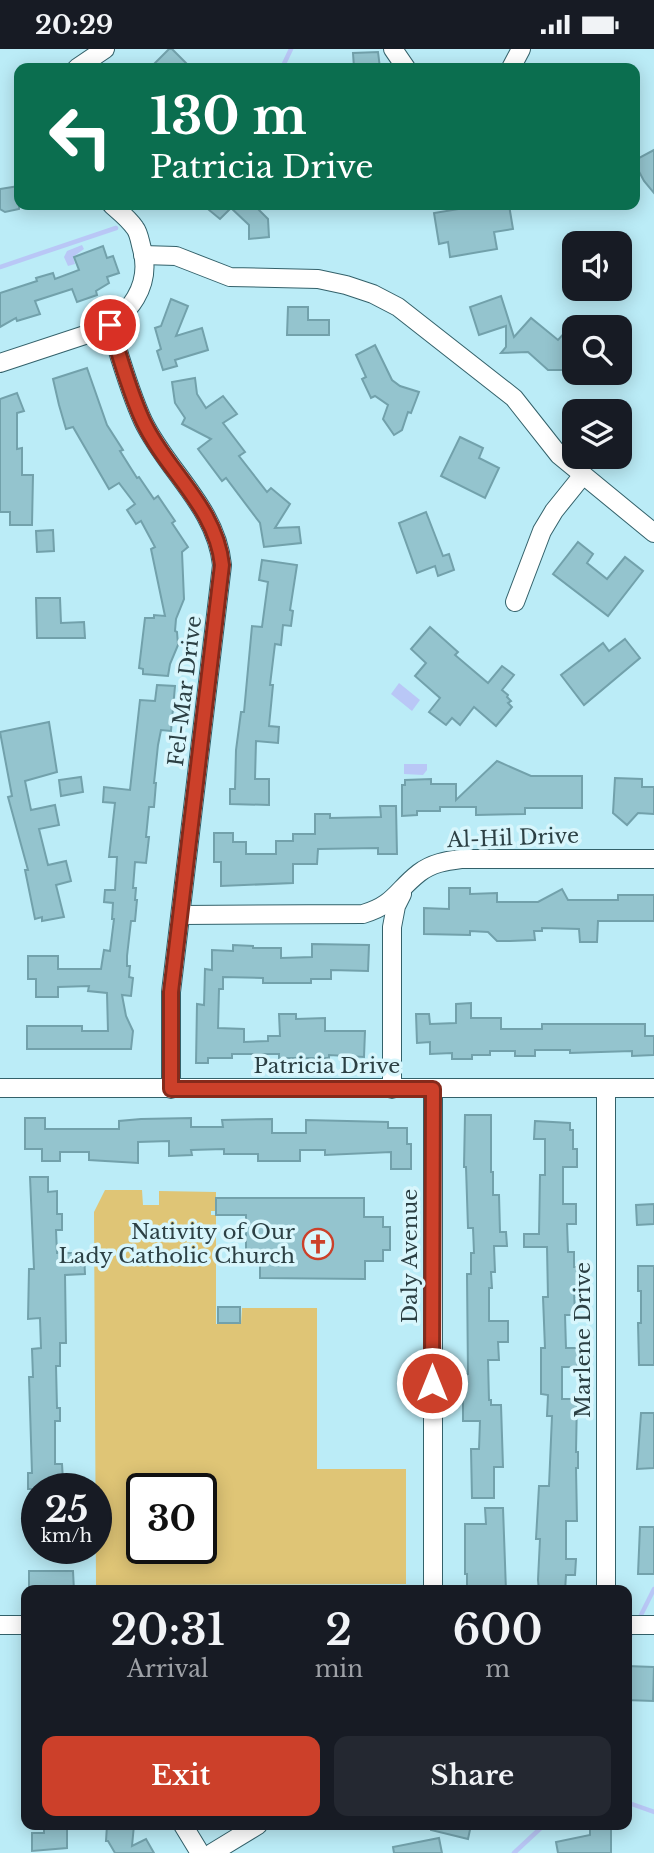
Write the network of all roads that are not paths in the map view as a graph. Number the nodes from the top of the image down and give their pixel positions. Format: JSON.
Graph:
{"nodes":[{"id":1,"x":104,"y":49,"type":"edge"},
{"id":2,"x":84,"y":63,"type":"edge"},
{"id":3,"x":117,"y":210,"type":"edge"},
{"id":4,"x":143,"y":255,"type":"junction"},
{"id":5,"x":110,"y":325,"type":"junction"},
{"id":6,"x":0,"y":363,"type":"edge"},
{"id":7,"x":583,"y":475,"type":"junction"},
{"id":8,"x":654,"y":533,"type":"edge"},
{"id":9,"x":515,"y":603,"type":"dead end"},
{"id":10,"x":654,"y":859,"type":"edge"},
{"id":11,"x":405,"y":887,"type":"junction"},
{"id":12,"x":181,"y":915,"type":"junction"},
{"id":13,"x":0,"y":1088,"type":"edge"},
{"id":14,"x":654,"y":1088,"type":"edge"},
{"id":15,"x":171,"y":1089,"type":"junction"},
{"id":16,"x":392,"y":1089,"type":"junction"},
{"id":17,"x":433,"y":1089,"type":"junction"},
{"id":18,"x":606,"y":1089,"type":"junction"},
{"id":19,"x":433,"y":1585,"type":"edge"},
{"id":20,"x":606,"y":1585,"type":"edge"},
{"id":21,"x":0,"y":1625,"type":"edge"},
{"id":22,"x":21,"y":1625,"type":"edge"},
{"id":23,"x":632,"y":1625,"type":"edge"},
{"id":24,"x":654,"y":1625,"type":"edge"},
{"id":25,"x":186,"y":1830,"type":"edge"},
{"id":26,"x":250,"y":1830,"type":"edge"},
{"id":27,"x":200,"y":1853,"type":"edge"},
{"id":28,"x":212,"y":1853,"type":"edge"}],
"edges":[{"from":1,"to":2,"type":"street"},
{"from":3,"to":4,"type":"street"},
{"from":4,"to":5,"type":"street"},
{"from":4,"to":7,"type":"street"},
{"from":5,"to":6,"type":"street"},
{"from":5,"to":12,"type":"street","name":"Fel-Mar Drive"},
{"from":7,"to":8,"type":"street"},
{"from":7,"to":9,"type":"street"},
{"from":10,"to":11,"type":"street","name":"Al-Hil Drive"},
{"from":11,"to":12,"type":"street","name":"Al-Hil Drive"},
{"from":11,"to":16,"type":"street"},
{"from":12,"to":15,"type":"street","name":"Fel-Mar Drive"},
{"from":13,"to":15,"type":"street","name":"Patricia Drive"},
{"from":14,"to":18,"type":"street","name":"Patricia Drive"},
{"from":15,"to":16,"type":"street","name":"Patricia Drive"},
{"from":16,"to":17,"type":"street","name":"Patricia Drive"},
{"from":17,"to":18,"type":"street","name":"Patricia Drive"},
{"from":17,"to":19,"type":"street","name":"Daly Avenue"},
{"from":18,"to":20,"type":"street","name":"Marlene Drive"},
{"from":21,"to":22,"type":"street"},
{"from":23,"to":24,"type":"street"},
{"from":25,"to":27,"type":"street"},
{"from":26,"to":28,"type":"street"}]}
